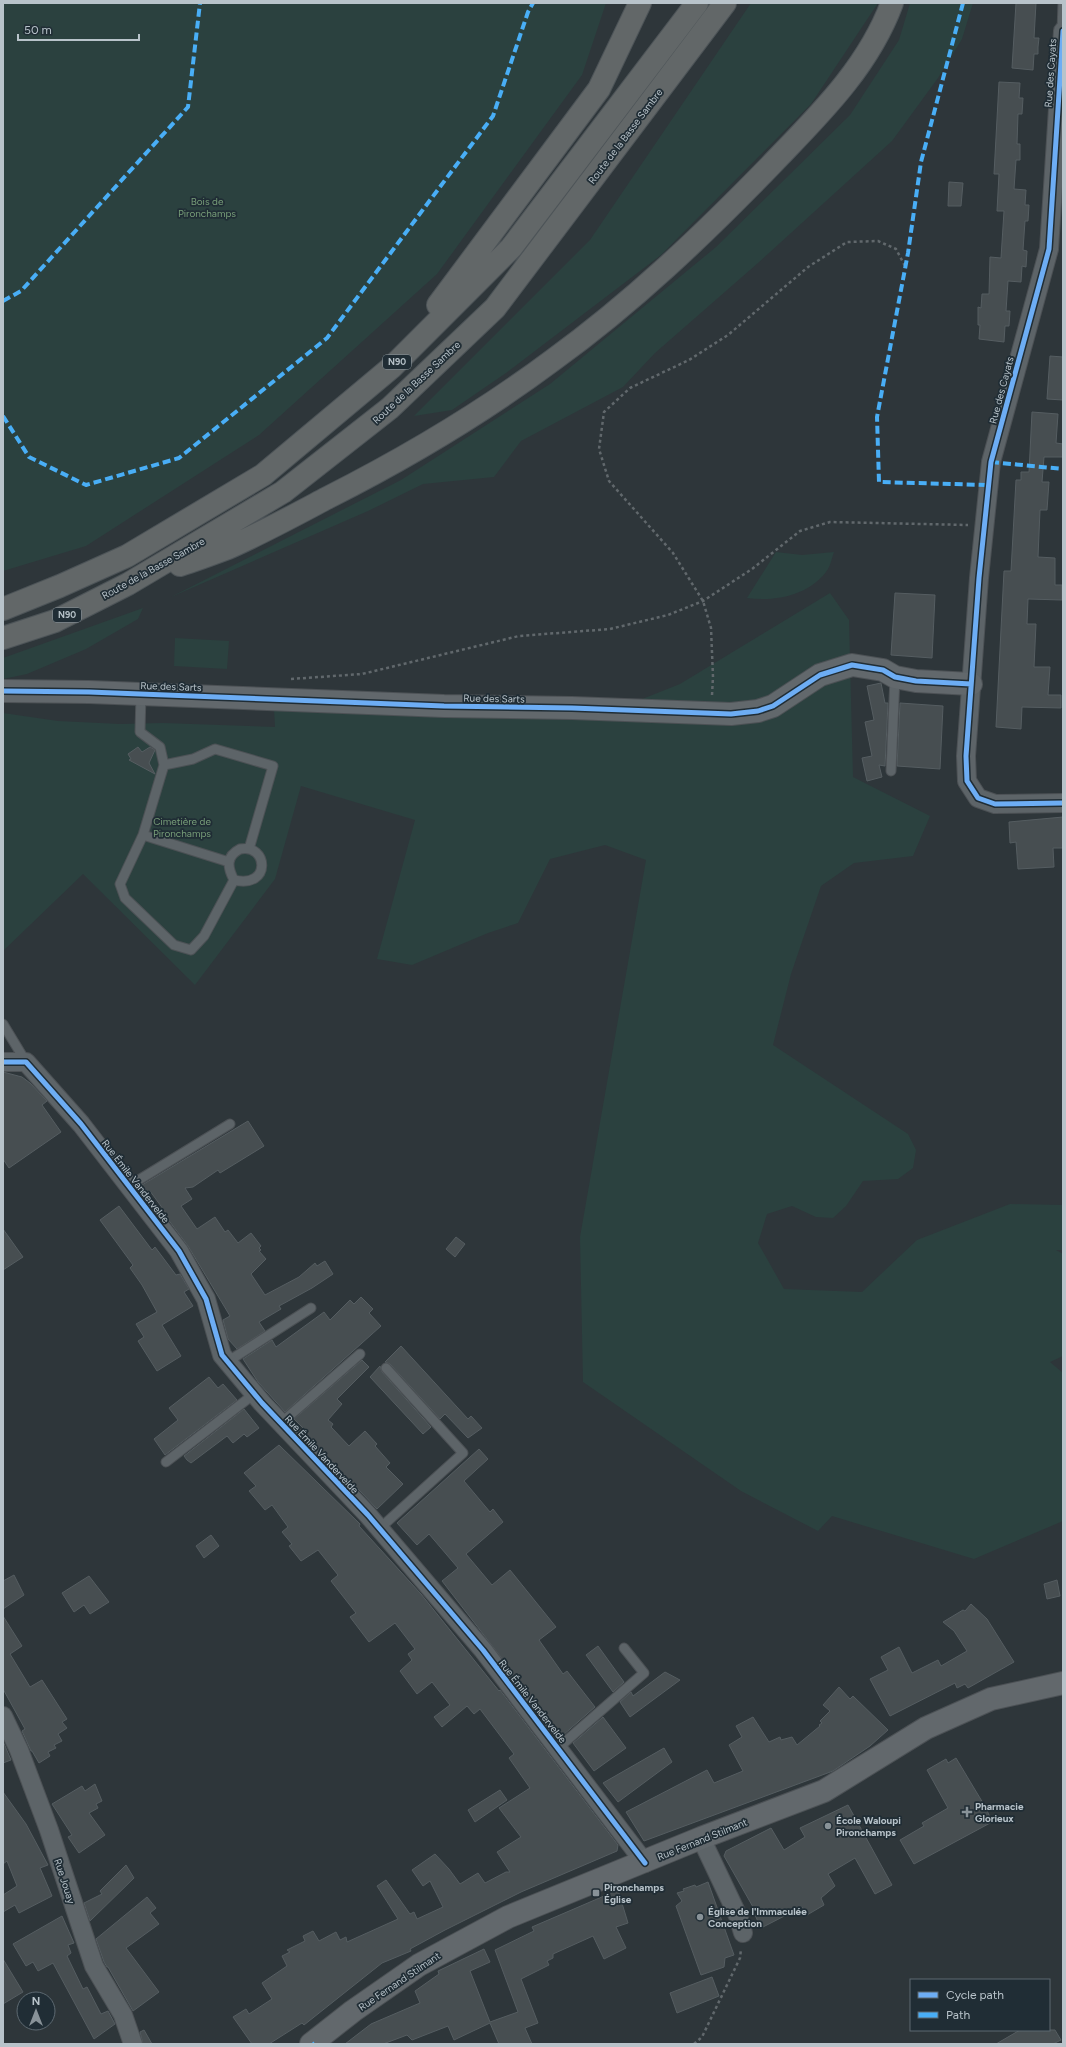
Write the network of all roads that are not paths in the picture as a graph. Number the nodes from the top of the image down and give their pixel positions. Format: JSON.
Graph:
{"nodes":[{"id":1,"x":640,"y":3,"type":"edge"},
{"id":2,"x":697,"y":3,"type":"edge"},
{"id":3,"x":725,"y":3,"type":"edge"},
{"id":4,"x":892,"y":3,"type":"edge"},
{"id":5,"x":1063,"y":3,"type":"edge"},
{"id":6,"x":1063,"y":31,"type":"edge"},
{"id":7,"x":392,"y":367,"type":"junction"},
{"id":8,"x":128,"y":584,"type":"junction"},
{"id":9,"x":3,"y":609,"type":"edge"},
{"id":10,"x":55,"y":620,"type":"junction"},
{"id":11,"x":3,"y":638,"type":"edge"},
{"id":12,"x":3,"y":650,"type":"edge"},
{"id":13,"x":895,"y":677,"type":"junction"},
{"id":14,"x":971,"y":684,"type":"junction"},
{"id":15,"x":3,"y":691,"type":"edge"},
{"id":16,"x":140,"y":694,"type":"junction"},
{"id":17,"x":164,"y":764,"type":"junction"},
{"id":18,"x":891,"y":771,"type":"dead end"},
{"id":19,"x":1063,"y":803,"type":"edge"},
{"id":20,"x":143,"y":835,"type":"junction"},
{"id":21,"x":249,"y":849,"type":"junction"},
{"id":22,"x":229,"y":862,"type":"junction"},
{"id":23,"x":234,"y":880,"type":"junction"},
{"id":24,"x":3,"y":1024,"type":"edge"},
{"id":25,"x":3,"y":1062,"type":"edge"},
{"id":26,"x":26,"y":1062,"type":"junction"},
{"id":27,"x":230,"y":1124,"type":"dead end"},
{"id":28,"x":129,"y":1186,"type":"junction"},
{"id":29,"x":311,"y":1308,"type":"dead end"},
{"id":30,"x":360,"y":1354,"type":"dead end"},
{"id":31,"x":227,"y":1362,"type":"junction"},
{"id":32,"x":386,"y":1368,"type":"dead end"},
{"id":33,"x":254,"y":1394,"type":"junction"},
{"id":34,"x":281,"y":1423,"type":"junction"},
{"id":35,"x":166,"y":1462,"type":"dead end"},
{"id":36,"x":379,"y":1529,"type":"junction"},
{"id":37,"x":624,"y":1648,"type":"dead end"},
{"id":38,"x":1063,"y":1683,"type":"edge"},
{"id":39,"x":3,"y":1716,"type":"edge"},
{"id":40,"x":558,"y":1748,"type":"junction"},
{"id":41,"x":702,"y":1838,"type":"junction"},
{"id":42,"x":645,"y":1863,"type":"junction"},
{"id":43,"x":743,"y":1933,"type":"road end"},
{"id":44,"x":133,"y":2044,"type":"edge"},
{"id":45,"x":311,"y":2044,"type":"edge"}],
"edges":[{"from":1,"to":7,"type":"highway"},
{"from":2,"to":7,"type":"highway","number":"N90"},
{"from":3,"to":8,"type":"highway","name":"Route de la Basse Sambre","number":"N90"},
{"from":4,"to":8,"type":"highway"},
{"from":5,"to":6,"type":"lane"},
{"from":6,"to":14,"type":"street","name":"Rue des Cayats"},
{"from":7,"to":9,"type":"highway","number":"N90"},
{"from":8,"to":10,"type":"highway","name":"Route de la Basse Sambre","number":"N90"},
{"from":10,"to":11,"type":"highway","name":"Route de la Basse Sambre","number":"N90"},
{"from":10,"to":12,"type":"highway"},
{"from":13,"to":14,"type":"street","name":"Rue des Sarts"},
{"from":13,"to":16,"type":"street","name":"Rue des Sarts"},
{"from":13,"to":18,"type":"lane"},
{"from":14,"to":19,"type":"street","name":"Rue des Cayats"},
{"from":15,"to":16,"type":"street","name":"Rue des Sarts"},
{"from":16,"to":17,"type":"lane"},
{"from":17,"to":20,"type":"lane"},
{"from":17,"to":21,"type":"lane"},
{"from":20,"to":22,"type":"lane"},
{"from":20,"to":23,"type":"lane"},
{"from":21,"to":22,"type":"lane"},
{"from":21,"to":23,"type":"lane"},
{"from":22,"to":23,"type":"lane"},
{"from":24,"to":26,"type":"lane"},
{"from":25,"to":26,"type":"street"},
{"from":26,"to":28,"type":"street","name":"Rue Émile Vandervelde"},
{"from":27,"to":28,"type":"lane"},
{"from":28,"to":31,"type":"street","name":"Rue Émile Vandervelde"},
{"from":29,"to":31,"type":"lane"},
{"from":30,"to":34,"type":"lane"},
{"from":31,"to":33,"type":"street","name":"Rue Émile Vandervelde"},
{"from":32,"to":36,"type":"lane"},
{"from":33,"to":34,"type":"street","name":"Rue Émile Vandervelde"},
{"from":33,"to":35,"type":"lane"},
{"from":34,"to":36,"type":"street","name":"Rue Émile Vandervelde"},
{"from":36,"to":40,"type":"street","name":"Rue Émile Vandervelde"},
{"from":37,"to":40,"type":"lane"},
{"from":38,"to":41,"type":"street","name":"Rue Fernand Stilmant"},
{"from":39,"to":44,"type":"street","name":"Rue Jouay"},
{"from":40,"to":42,"type":"street","name":"Rue Émile Vandervelde"},
{"from":41,"to":42,"type":"street","name":"Rue Fernand Stilmant"},
{"from":41,"to":43,"type":"street"},
{"from":42,"to":45,"type":"street","name":"Rue Fernand Stilmant"}]}
